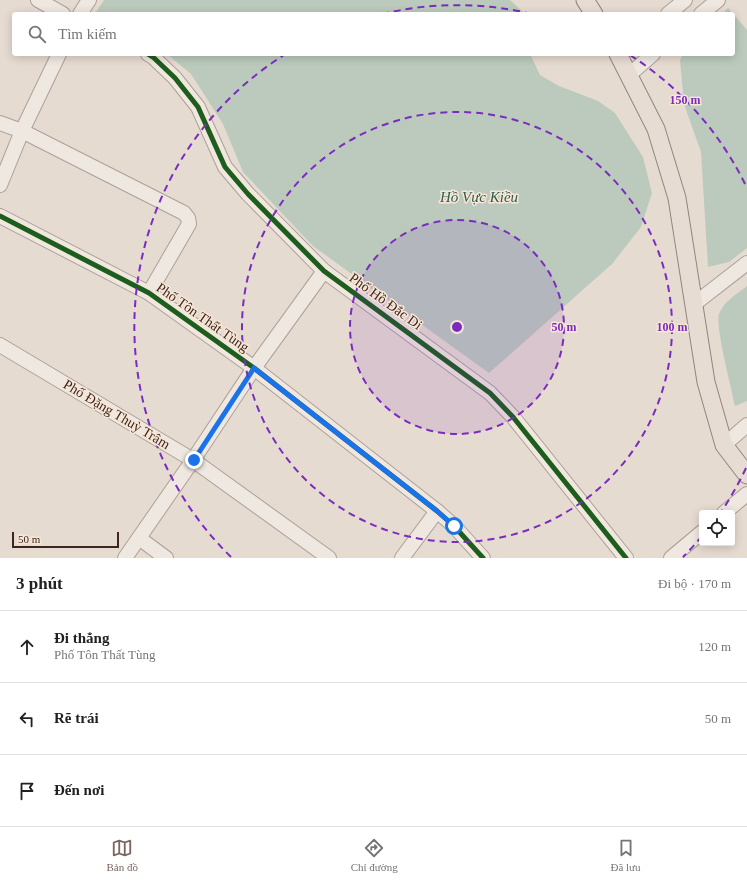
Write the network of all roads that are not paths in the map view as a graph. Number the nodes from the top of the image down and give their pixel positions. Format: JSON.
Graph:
{"nodes":[{"id":1,"x":38,"y":0,"type":"edge"},
{"id":2,"x":89,"y":0,"type":"edge"},
{"id":3,"x":585,"y":0,"type":"edge"},
{"id":4,"x":685,"y":0,"type":"edge"},
{"id":5,"x":718,"y":0,"type":"edge"},
{"id":6,"x":59,"y":12,"type":"edge"},
{"id":7,"x":81,"y":12,"type":"edge"},
{"id":8,"x":593,"y":12,"type":"edge"},
{"id":9,"x":670,"y":12,"type":"edge"},
{"id":10,"x":703,"y":12,"type":"edge"},
{"id":11,"x":58,"y":56,"type":"edge"},
{"id":12,"x":151,"y":56,"type":"edge"},
{"id":13,"x":620,"y":56,"type":"edge"},
{"id":14,"x":651,"y":56,"type":"edge"},
{"id":15,"x":629,"y":75,"type":"junction"},
{"id":16,"x":0,"y":123,"type":"edge"},
{"id":17,"x":22,"y":131,"type":"junction"},
{"id":18,"x":0,"y":185,"type":"edge"},
{"id":19,"x":0,"y":216,"type":"edge"},
{"id":20,"x":747,"y":264,"type":"edge"},
{"id":21,"x":324,"y":271,"type":"junction"},
{"id":22,"x":149,"y":293,"type":"junction"},
{"id":23,"x":693,"y":305,"type":"junction"},
{"id":24,"x":0,"y":344,"type":"edge"},
{"id":25,"x":254,"y":368,"type":"junction"},
{"id":26,"x":747,"y":425,"type":"edge"},
{"id":27,"x":724,"y":445,"type":"junction"},
{"id":28,"x":194,"y":460,"type":"junction"},
{"id":29,"x":747,"y":475,"type":"edge"},
{"id":30,"x":747,"y":494,"type":"edge"},
{"id":31,"x":728,"y":510,"type":"edge"},
{"id":32,"x":437,"y":511,"type":"junction"},
{"id":33,"x":699,"y":535,"type":"edge"},
{"id":34,"x":139,"y":538,"type":"junction"},
{"id":35,"x":125,"y":558,"type":"edge"},
{"id":36,"x":166,"y":558,"type":"edge"},
{"id":37,"x":328,"y":558,"type":"edge"},
{"id":38,"x":402,"y":558,"type":"edge"},
{"id":39,"x":483,"y":558,"type":"edge"},
{"id":40,"x":626,"y":558,"type":"edge"},
{"id":41,"x":671,"y":558,"type":"edge"}],
"edges":[{"from":1,"to":6,"type":"street"},
{"from":2,"to":7,"type":"street"},
{"from":3,"to":8,"type":"main road"},
{"from":4,"to":9,"type":"street"},
{"from":5,"to":10,"type":"street"},
{"from":11,"to":17,"type":"street"},
{"from":12,"to":21,"type":"street","name":"Phố Hồ Đắc Di"},
{"from":13,"to":15,"type":"main road"},
{"from":14,"to":15,"type":"street"},
{"from":15,"to":23,"type":"main road"},
{"from":16,"to":17,"type":"street"},
{"from":17,"to":18,"type":"street"},
{"from":17,"to":22,"type":"street"},
{"from":19,"to":22,"type":"street","name":"Phố Tôn Thất Tùng"},
{"from":20,"to":23,"type":"street"},
{"from":21,"to":25,"type":"street"},
{"from":21,"to":40,"type":"street","name":"Phố Hồ Đắc Di"},
{"from":22,"to":25,"type":"street","name":"Phố Tôn Thất Tùng"},
{"from":23,"to":27,"type":"main road"},
{"from":24,"to":28,"type":"street","name":"Phố Đặng Thuỳ Trâm"},
{"from":25,"to":28,"type":"street"},
{"from":25,"to":32,"type":"street","name":"Phố Tôn Thất Tùng"},
{"from":26,"to":27,"type":"street"},
{"from":27,"to":29,"type":"main road"},
{"from":28,"to":34,"type":"street"},
{"from":28,"to":37,"type":"street","name":"Phố Đặng Thuỳ Trâm"},
{"from":30,"to":31,"type":"street"},
{"from":32,"to":38,"type":"street"},
{"from":32,"to":39,"type":"street","name":"Phố Tôn Thất Tùng"},
{"from":33,"to":41,"type":"street"},
{"from":34,"to":35,"type":"street"},
{"from":34,"to":36,"type":"street"}]}
